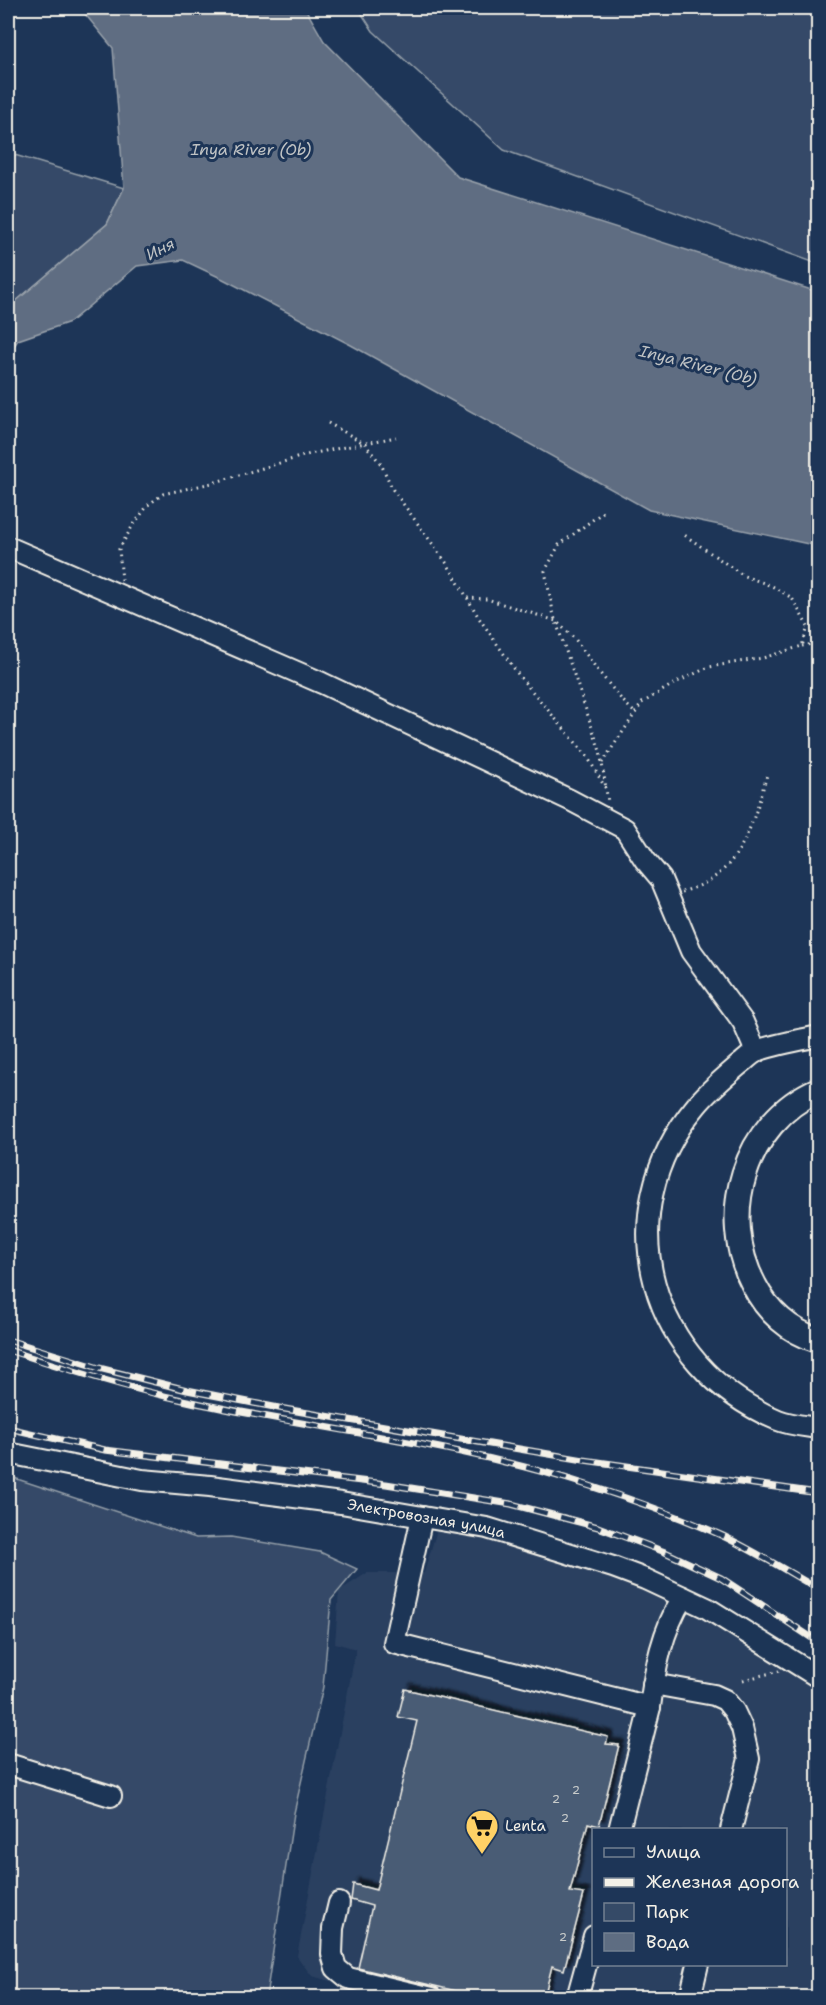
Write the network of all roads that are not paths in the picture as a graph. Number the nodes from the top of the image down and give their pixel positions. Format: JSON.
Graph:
{"nodes":[{"id":1,"x":8,"y":547,"type":"edge"},
{"id":2,"x":819,"y":1036,"type":"edge"},
{"id":3,"x":756,"y":1052,"type":"junction"},
{"id":4,"x":819,"y":1090,"type":"edge"},
{"id":5,"x":819,"y":1340,"type":"edge"},
{"id":6,"x":819,"y":1428,"type":"edge"},
{"id":7,"x":8,"y":1454,"type":"edge"},
{"id":8,"x":422,"y":1516,"type":"junction"},
{"id":9,"x":683,"y":1597,"type":"junction"},
{"id":10,"x":819,"y":1677,"type":"edge"},
{"id":11,"x":653,"y":1684,"type":"junction"},
{"id":12,"x":650,"y":1707,"type":"junction"},
{"id":13,"x":8,"y":1764,"type":"edge"},
{"id":14,"x":111,"y":1796,"type":"dead end"},
{"id":15,"x":619,"y":1828,"type":"edge"},
{"id":16,"x":732,"y":1828,"type":"edge"},
{"id":17,"x":339,"y":1903,"type":"dead end"},
{"id":18,"x":592,"y":1943,"type":"edge"},
{"id":19,"x":698,"y":1966,"type":"edge"},
{"id":20,"x":432,"y":1998,"type":"edge"},
{"id":21,"x":577,"y":1998,"type":"edge"},
{"id":22,"x":690,"y":1998,"type":"edge"}],
"edges":[{"from":1,"to":3,"type":"street"},
{"from":2,"to":3,"type":"street"},
{"from":3,"to":6,"type":"street"},
{"from":4,"to":5,"type":"main road"},
{"from":7,"to":8,"type":"street","name":"Электровозная улица"},
{"from":8,"to":9,"type":"street","name":"Электровозная улица"},
{"from":8,"to":12,"type":"street"},
{"from":9,"to":10,"type":"street","name":"Электровозная улица"},
{"from":9,"to":11,"type":"street"},
{"from":11,"to":12,"type":"street"},
{"from":11,"to":16,"type":"street"},
{"from":12,"to":15,"type":"street"},
{"from":13,"to":14,"type":"street"},
{"from":17,"to":20,"type":"street"},
{"from":18,"to":21,"type":"street"},
{"from":19,"to":22,"type":"street"}]}
